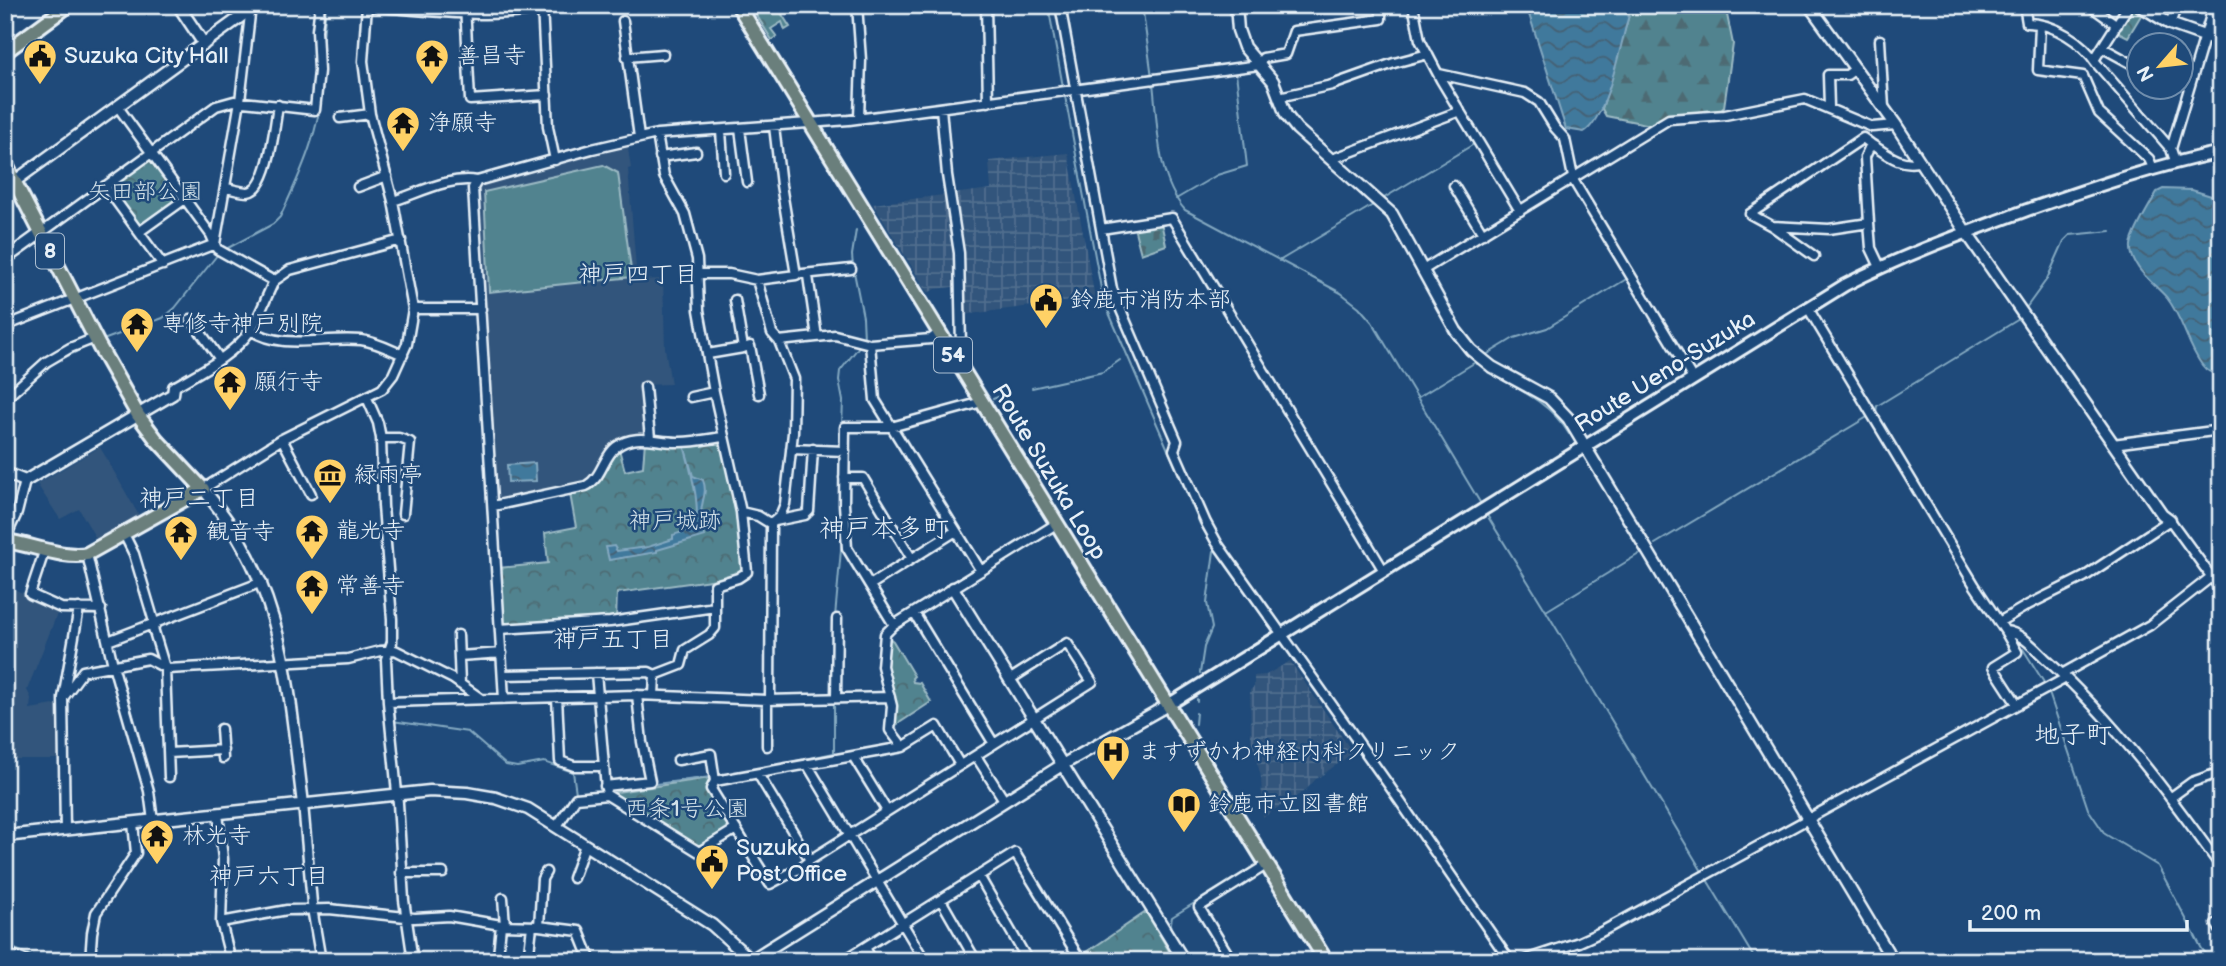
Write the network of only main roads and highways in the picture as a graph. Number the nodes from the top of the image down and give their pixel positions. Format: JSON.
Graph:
{"nodes":[{"id":1,"x":69,"y":5,"type":"edge"},
{"id":2,"x":738,"y":5,"type":"edge"},
{"id":3,"x":5,"y":52,"type":"edge"},
{"id":4,"x":2221,"y":152,"type":"edge"},
{"id":5,"x":5,"y":163,"type":"edge"},
{"id":6,"x":10,"y":185,"type":"edge"},
{"id":7,"x":5,"y":540,"type":"edge"},
{"id":8,"x":1168,"y":705,"type":"junction"},
{"id":9,"x":1326,"y":961,"type":"edge"}],
"edges":[{"from":1,"to":3,"type":"main road"},
{"from":2,"to":8,"type":"main road","name":"Route Suzuka Loop","number":"54"},
{"from":4,"to":8,"type":"main road","name":"Route Ueno-Suzuka"},
{"from":5,"to":6,"type":"main road","number":"8"},
{"from":6,"to":7,"type":"main road","number":"8"},
{"from":8,"to":9,"type":"main road","name":"Route Suzuka Loop","number":"54"}]}
